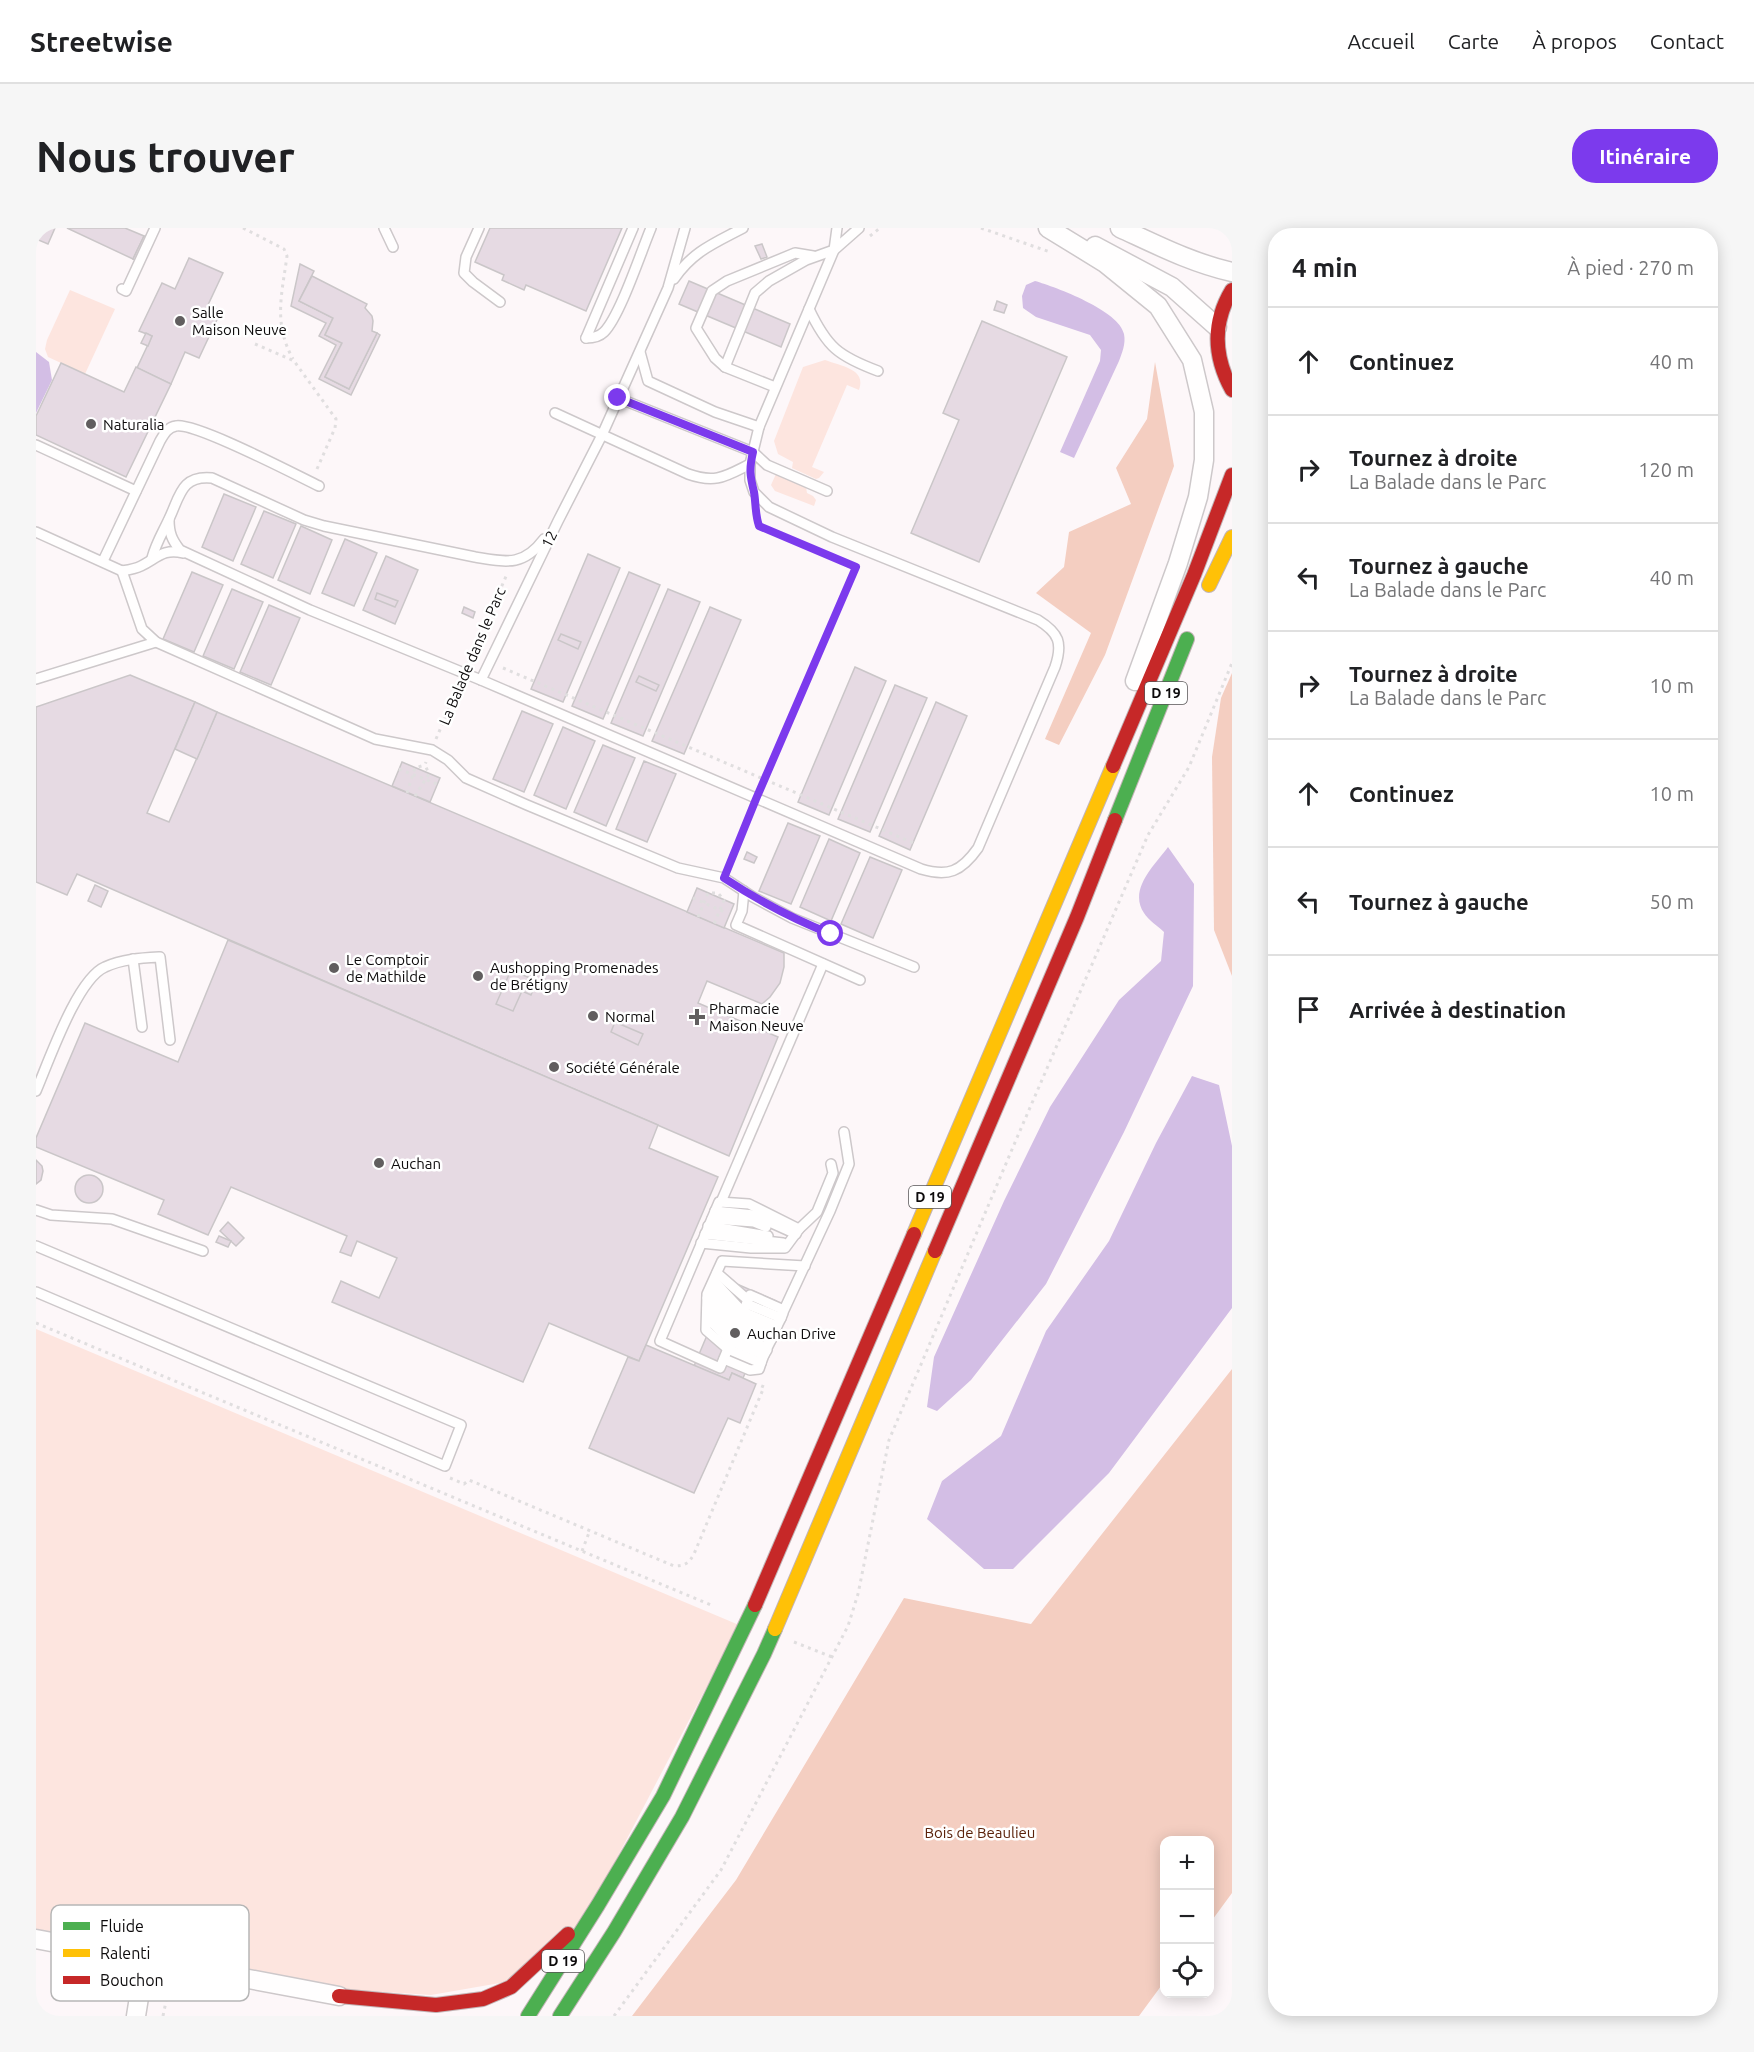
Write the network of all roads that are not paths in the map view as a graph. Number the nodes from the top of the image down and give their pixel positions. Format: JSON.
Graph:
{"nodes":[{"id":1,"x":155,"y":228,"type":"edge"},
{"id":2,"x":384,"y":228,"type":"edge"},
{"id":3,"x":479,"y":228,"type":"edge"},
{"id":4,"x":633,"y":228,"type":"edge"},
{"id":5,"x":651,"y":228,"type":"edge"},
{"id":6,"x":685,"y":228,"type":"edge"},
{"id":7,"x":743,"y":228,"type":"edge"},
{"id":8,"x":837,"y":228,"type":"edge"},
{"id":9,"x":859,"y":228,"type":"edge"},
{"id":10,"x":1049,"y":228,"type":"edge"},
{"id":11,"x":1120,"y":228,"type":"edge"},
{"id":12,"x":393,"y":247,"type":"dead end"},
{"id":13,"x":834,"y":250,"type":"junction"},
{"id":14,"x":815,"y":257,"type":"junction"},
{"id":15,"x":1232,"y":272,"type":"edge"},
{"id":16,"x":668,"y":288,"type":"junction"},
{"id":17,"x":122,"y":289,"type":"dead end"},
{"id":18,"x":1232,"y":290,"type":"edge"},
{"id":19,"x":500,"y":302,"type":"dead end"},
{"id":20,"x":809,"y":309,"type":"junction"},
{"id":21,"x":1217,"y":327,"type":"junction"},
{"id":22,"x":640,"y":352,"type":"junction"},
{"id":23,"x":725,"y":367,"type":"junction"},
{"id":24,"x":878,"y":370,"type":"dead end"},
{"id":25,"x":775,"y":387,"type":"junction"},
{"id":26,"x":1232,"y":390,"type":"edge"},
{"id":27,"x":618,"y":398,"type":"junction"},
{"id":28,"x":555,"y":413,"type":"dead end"},
{"id":29,"x":759,"y":427,"type":"junction"},
{"id":30,"x":602,"y":435,"type":"junction"},
{"id":31,"x":36,"y":446,"type":"edge"},
{"id":32,"x":753,"y":452,"type":"junction"},
{"id":33,"x":750,"y":464,"type":"junction"},
{"id":34,"x":1232,"y":475,"type":"edge"},
{"id":35,"x":315,"y":484,"type":"road end"},
{"id":36,"x":136,"y":491,"type":"junction"},
{"id":37,"x":827,"y":491,"type":"dead end"},
{"id":38,"x":169,"y":520,"type":"junction"},
{"id":39,"x":558,"y":521,"type":"junction"},
{"id":40,"x":36,"y":532,"type":"edge"},
{"id":41,"x":1232,"y":537,"type":"edge"},
{"id":42,"x":192,"y":556,"type":"junction"},
{"id":43,"x":152,"y":558,"type":"junction"},
{"id":44,"x":103,"y":561,"type":"junction"},
{"id":45,"x":122,"y":571,"type":"junction"},
{"id":46,"x":1205,"y":595,"type":"dead end"},
{"id":47,"x":1192,"y":628,"type":"dead end"},
{"id":48,"x":156,"y":642,"type":"junction"},
{"id":49,"x":36,"y":679,"type":"edge"},
{"id":50,"x":481,"y":680,"type":"junction"},
{"id":51,"x":744,"y":891,"type":"junction"},
{"id":52,"x":1037,"y":945,"type":"junction"},
{"id":53,"x":133,"y":959,"type":"junction"},
{"id":54,"x":823,"y":963,"type":"junction"},
{"id":55,"x":914,"y":967,"type":"dead end"},
{"id":56,"x":860,"y":980,"type":"dead end"},
{"id":57,"x":142,"y":1027,"type":"dead end"},
{"id":58,"x":170,"y":1040,"type":"dead end"},
{"id":59,"x":36,"y":1091,"type":"edge"},
{"id":60,"x":844,"y":1132,"type":"dead end"},
{"id":61,"x":831,"y":1164,"type":"dead end"},
{"id":62,"x":721,"y":1202,"type":"junction"},
{"id":63,"x":36,"y":1210,"type":"edge"},
{"id":64,"x":708,"y":1226,"type":"junction"},
{"id":65,"x":794,"y":1237,"type":"junction"},
{"id":66,"x":36,"y":1246,"type":"edge"},
{"id":67,"x":203,"y":1251,"type":"dead end"},
{"id":68,"x":805,"y":1266,"type":"junction"},
{"id":69,"x":711,"y":1290,"type":"junction"},
{"id":70,"x":36,"y":1292,"type":"edge"},
{"id":71,"x":740,"y":1320,"type":"junction"},
{"id":72,"x":773,"y":1337,"type":"junction"},
{"id":73,"x":722,"y":1363,"type":"junction"},
{"id":74,"x":598,"y":1905,"type":"junction"},
{"id":75,"x":36,"y":1940,"type":"edge"},
{"id":76,"x":51,"y":1943,"type":"edge"},
{"id":77,"x":249,"y":1980,"type":"edge"},
{"id":78,"x":339,"y":1996,"type":"junction"},
{"id":79,"x":138,"y":2001,"type":"edge"},
{"id":80,"x":368,"y":2011,"type":"dead end"},
{"id":81,"x":136,"y":2016,"type":"edge"},
{"id":82,"x":528,"y":2016,"type":"edge"},
{"id":83,"x":560,"y":2016,"type":"edge"}],
"edges":[{"from":1,"to":17,"type":"lane"},
{"from":2,"to":12,"type":"lane"},
{"from":3,"to":19,"type":"lane"},
{"from":4,"to":5,"type":"lane"},
{"from":6,"to":16,"type":"lane"},
{"from":7,"to":16,"type":"lane"},
{"from":8,"to":13,"type":"lane"},
{"from":9,"to":13,"type":"lane"},
{"from":10,"to":21,"type":"street"},
{"from":10,"to":52,"type":"street"},
{"from":11,"to":15,"type":"street"},
{"from":13,"to":14,"type":"lane"},
{"from":13,"to":20,"type":"lane"},
{"from":14,"to":23,"type":"lane"},
{"from":14,"to":23,"type":"lane"},
{"from":16,"to":22,"type":"lane","name":"12"},
{"from":18,"to":21,"type":"main road"},
{"from":20,"to":24,"type":"lane"},
{"from":20,"to":25,"type":"lane"},
{"from":21,"to":26,"type":"main road"},
{"from":22,"to":27,"type":"lane","name":"12"},
{"from":22,"to":29,"type":"lane"},
{"from":23,"to":25,"type":"lane"},
{"from":25,"to":29,"type":"lane"},
{"from":27,"to":30,"type":"lane","name":"12"},
{"from":27,"to":32,"type":"lane"},
{"from":28,"to":30,"type":"lane"},
{"from":29,"to":32,"type":"lane"},
{"from":30,"to":33,"type":"lane"},
{"from":30,"to":39,"type":"lane","name":"12"},
{"from":31,"to":36,"type":"lane"},
{"from":32,"to":33,"type":"lane"},
{"from":32,"to":37,"type":"lane"},
{"from":33,"to":50,"type":"lane"},
{"from":34,"to":52,"type":"main road","number":"D 19"},
{"from":35,"to":36,"type":"lane"},
{"from":36,"to":44,"type":"lane"},
{"from":38,"to":39,"type":"lane"},
{"from":38,"to":42,"type":"lane"},
{"from":38,"to":43,"type":"lane"},
{"from":39,"to":50,"type":"lane","name":"12"},
{"from":40,"to":44,"type":"lane"},
{"from":41,"to":46,"type":"main road"},
{"from":42,"to":43,"type":"lane"},
{"from":42,"to":50,"type":"lane"},
{"from":43,"to":45,"type":"lane"},
{"from":44,"to":45,"type":"lane"},
{"from":45,"to":48,"type":"lane"},
{"from":47,"to":83,"type":"main road","number":"D 19"},
{"from":48,"to":49,"type":"lane"},
{"from":48,"to":51,"type":"lane"},
{"from":51,"to":54,"type":"lane"},
{"from":51,"to":55,"type":"lane"},
{"from":52,"to":74,"type":"main road","number":"D 19"},
{"from":53,"to":57,"type":"lane"},
{"from":53,"to":58,"type":"lane"},
{"from":53,"to":59,"type":"lane"},
{"from":54,"to":56,"type":"lane"},
{"from":54,"to":62,"type":"lane"},
{"from":60,"to":68,"type":"lane"},
{"from":61,"to":65,"type":"lane"},
{"from":62,"to":64,"type":"lane"},
{"from":62,"to":65,"type":"lane"},
{"from":63,"to":67,"type":"lane"},
{"from":64,"to":65,"type":"lane"},
{"from":64,"to":65,"type":"lane"},
{"from":64,"to":65,"type":"lane"},
{"from":64,"to":73,"type":"lane"},
{"from":66,"to":70,"type":"lane"},
{"from":68,"to":69,"type":"lane"},
{"from":68,"to":72,"type":"lane"},
{"from":69,"to":71,"type":"lane"},
{"from":69,"to":71,"type":"lane"},
{"from":69,"to":71,"type":"lane"},
{"from":69,"to":71,"type":"lane"},
{"from":71,"to":72,"type":"lane"},
{"from":71,"to":72,"type":"lane"},
{"from":71,"to":72,"type":"lane"},
{"from":71,"to":72,"type":"lane"},
{"from":71,"to":73,"type":"lane"},
{"from":72,"to":73,"type":"lane"},
{"from":74,"to":78,"type":"main road"},
{"from":74,"to":82,"type":"main road","number":"D 19"},
{"from":75,"to":76,"type":"street"},
{"from":77,"to":78,"type":"street"},
{"from":78,"to":80,"type":"main road"},
{"from":79,"to":81,"type":"street"}]}
